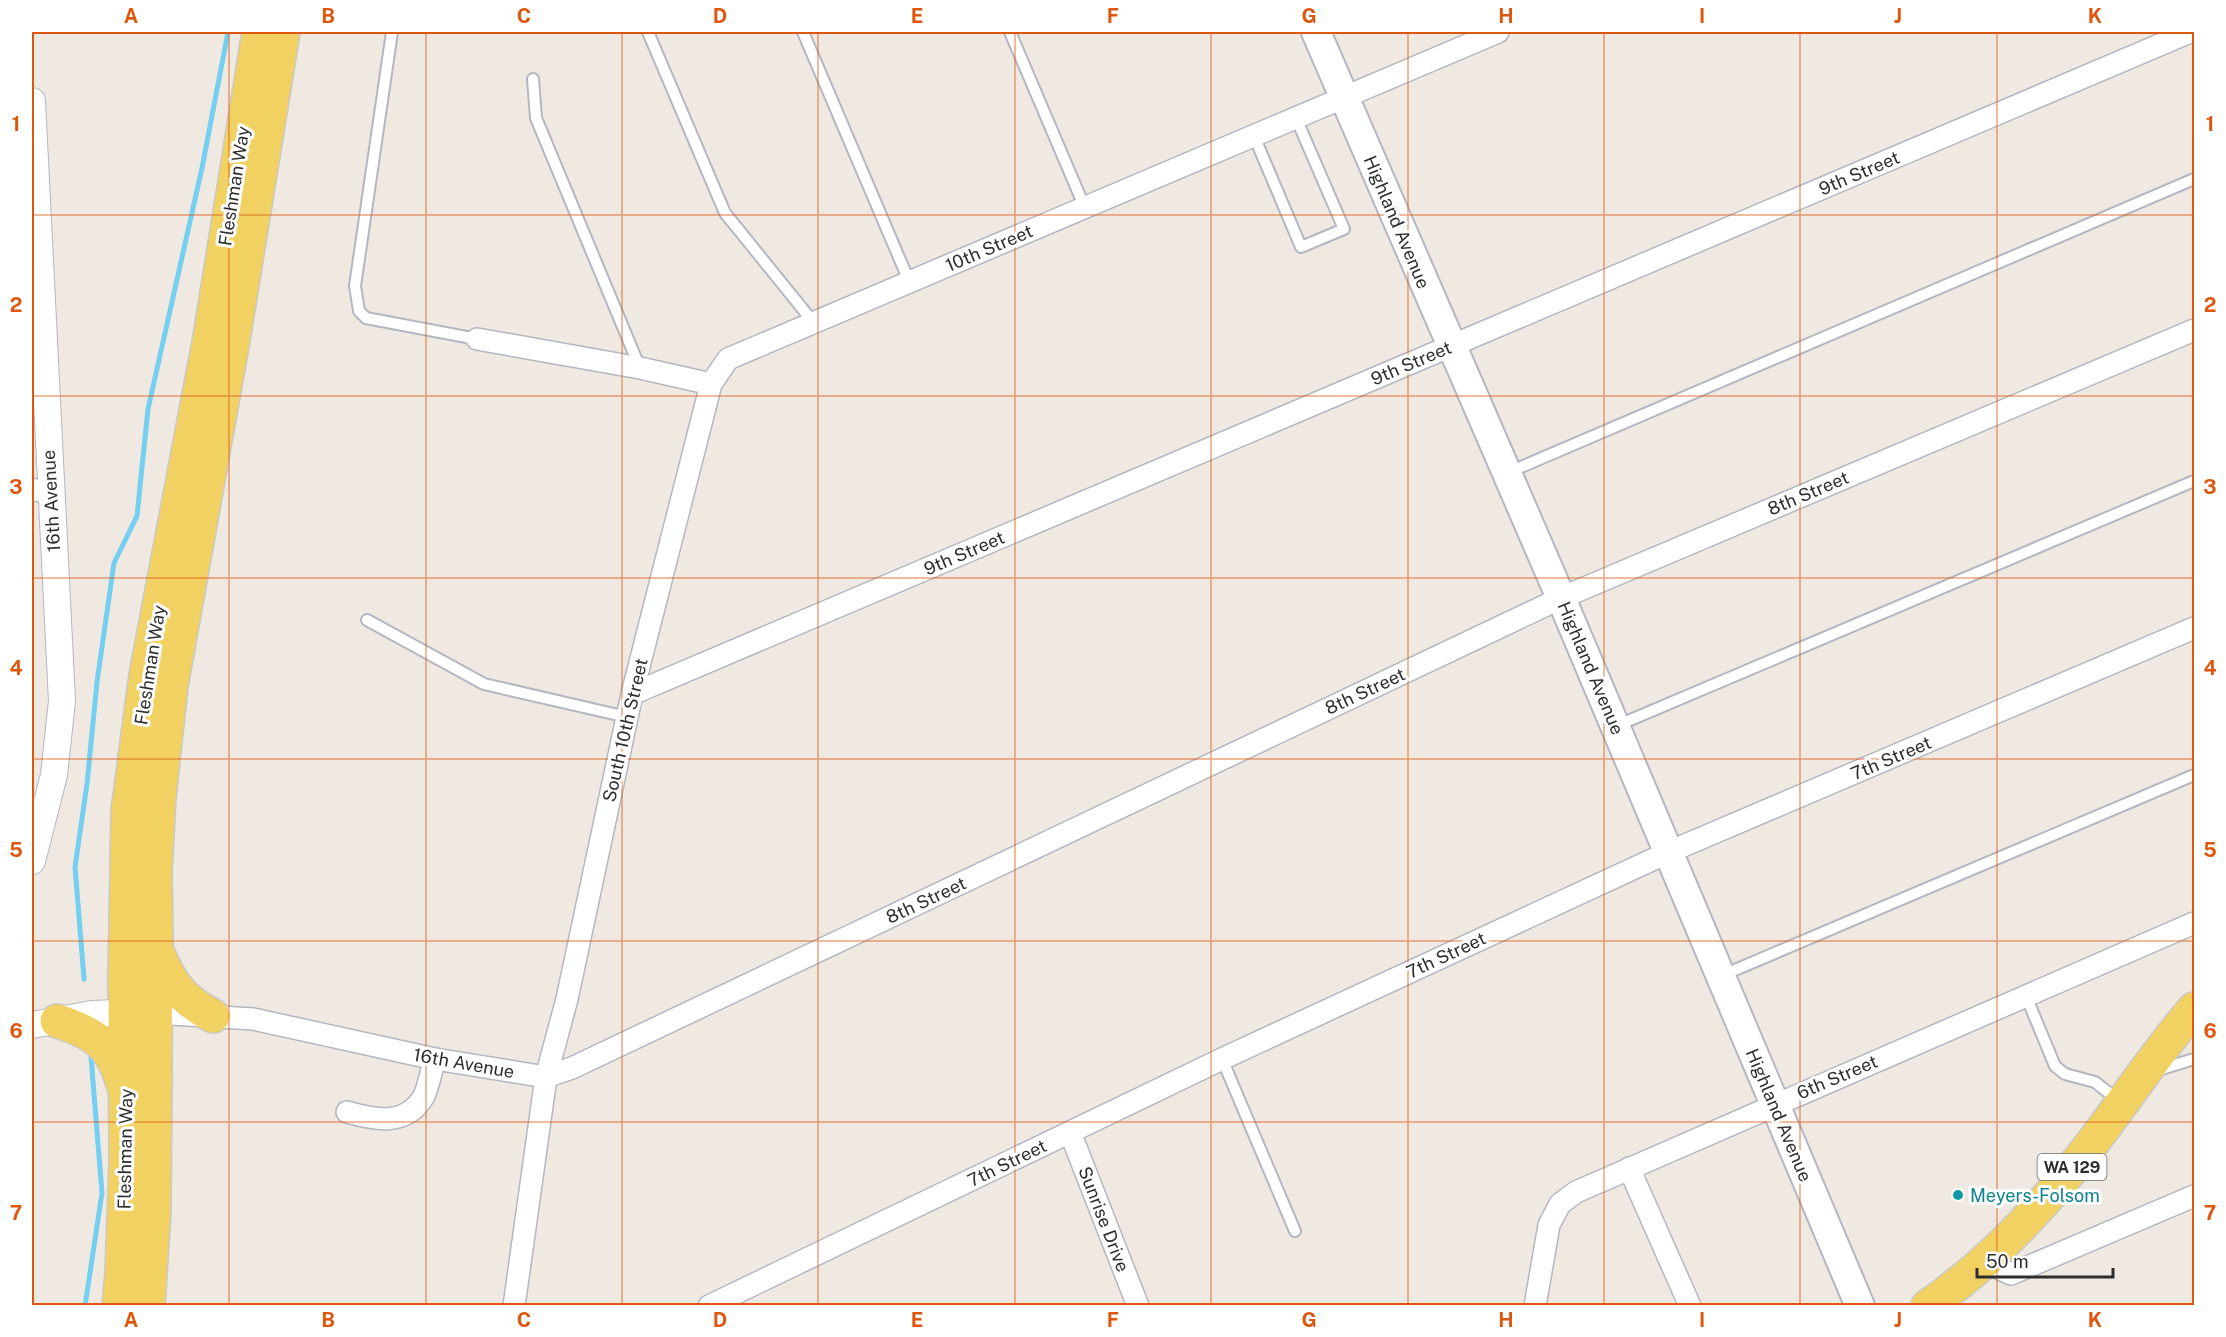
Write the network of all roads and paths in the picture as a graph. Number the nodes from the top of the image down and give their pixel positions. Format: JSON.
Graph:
{"nodes":[{"id":1,"x":259,"y":32,"type":"edge"},
{"id":2,"x":283,"y":32,"type":"edge"},
{"id":3,"x":393,"y":32,"type":"edge"},
{"id":4,"x":648,"y":32,"type":"edge"},
{"id":5,"x":803,"y":32,"type":"edge"},
{"id":6,"x":1010,"y":32,"type":"edge"},
{"id":7,"x":1316,"y":32,"type":"edge"},
{"id":8,"x":1498,"y":32,"type":"edge"},
{"id":9,"x":2190,"y":32,"type":"edge"},
{"id":10,"x":533,"y":79,"type":"dead end"},
{"id":11,"x":1344,"y":97,"type":"junction"},
{"id":12,"x":32,"y":101,"type":"edge"},
{"id":13,"x":1296,"y":118,"type":"junction"},
{"id":14,"x":1254,"y":136,"type":"junction"},
{"id":15,"x":2194,"y":179,"type":"edge"},
{"id":16,"x":1084,"y":208,"type":"junction"},
{"id":17,"x":909,"y":281,"type":"junction"},
{"id":18,"x":814,"y":323,"type":"junction"},
{"id":19,"x":2194,"y":330,"type":"edge"},
{"id":20,"x":477,"y":339,"type":"joint"},
{"id":21,"x":1451,"y":346,"type":"junction"},
{"id":22,"x":640,"y":368,"type":"junction"},
{"id":23,"x":711,"y":384,"type":"junction"},
{"id":24,"x":1507,"y":473,"type":"junction"},
{"id":25,"x":2194,"y":481,"type":"edge"},
{"id":26,"x":41,"y":492,"type":"edge"},
{"id":27,"x":1561,"y":598,"type":"junction"},
{"id":28,"x":367,"y":620,"type":"dead end"},
{"id":29,"x":2194,"y":628,"type":"edge"},
{"id":30,"x":632,"y":694,"type":"junction"},
{"id":31,"x":627,"y":717,"type":"junction"},
{"id":32,"x":1616,"y":726,"type":"junction"},
{"id":33,"x":2194,"y":775,"type":"edge"},
{"id":34,"x":1669,"y":852,"type":"junction"},
{"id":35,"x":32,"y":861,"type":"edge"},
{"id":36,"x":2190,"y":928,"type":"edge"},
{"id":37,"x":156,"y":948,"type":"junction"},
{"id":38,"x":1720,"y":977,"type":"junction"},
{"id":39,"x":2026,"y":996,"type":"junction"},
{"id":40,"x":2194,"y":1009,"type":"edge"},
{"id":41,"x":140,"y":1012,"type":"junction"},
{"id":42,"x":213,"y":1016,"type":"junction"},
{"id":43,"x":44,"y":1023,"type":"edge"},
{"id":44,"x":435,"y":1059,"type":"junction"},
{"id":45,"x":1221,"y":1059,"type":"junction"},
{"id":46,"x":2194,"y":1059,"type":"edge"},
{"id":47,"x":2144,"y":1074,"type":"junction"},
{"id":48,"x":546,"y":1077,"type":"junction"},
{"id":49,"x":126,"y":1094,"type":"junction"},
{"id":50,"x":2121,"y":1103,"type":"junction"},
{"id":51,"x":1774,"y":1104,"type":"junction"},
{"id":52,"x":347,"y":1112,"type":"dead end"},
{"id":53,"x":1070,"y":1132,"type":"junction"},
{"id":54,"x":1629,"y":1168,"type":"junction"},
{"id":55,"x":2194,"y":1196,"type":"edge"},
{"id":56,"x":1294,"y":1231,"type":"dead end"},
{"id":57,"x":1983,"y":1260,"type":"junction"},
{"id":58,"x":717,"y":1304,"type":"edge"},
{"id":59,"x":119,"y":1305,"type":"edge"},
{"id":60,"x":148,"y":1305,"type":"edge"},
{"id":61,"x":514,"y":1305,"type":"edge"},
{"id":62,"x":1138,"y":1305,"type":"edge"},
{"id":63,"x":1534,"y":1305,"type":"edge"},
{"id":64,"x":1690,"y":1305,"type":"edge"},
{"id":65,"x":1860,"y":1305,"type":"edge"},
{"id":66,"x":1928,"y":1305,"type":"edge"}],
"edges":[{"from":1,"to":41,"type":"main road","name":"Fleshman Way"},
{"from":2,"to":37,"type":"main road","name":"Fleshman Way"},
{"from":3,"to":20,"type":"lane"},
{"from":4,"to":18,"type":"lane"},
{"from":5,"to":17,"type":"lane"},
{"from":6,"to":16,"type":"lane"},
{"from":7,"to":11,"type":"main road","name":"Highland Avenue"},
{"from":8,"to":11,"type":"street","name":"10th Street"},
{"from":9,"to":21,"type":"street","name":"9th Street"},
{"from":10,"to":22,"type":"lane"},
{"from":11,"to":13,"type":"street","name":"10th Street"},
{"from":11,"to":21,"type":"main road","name":"Highland Avenue"},
{"from":12,"to":26,"type":"street","name":"16th Avenue"},
{"from":13,"to":14,"type":"street","name":"10th Street"},
{"from":13,"to":14,"type":"lane"},
{"from":14,"to":16,"type":"street","name":"10th Street"},
{"from":15,"to":24,"type":"lane"},
{"from":16,"to":17,"type":"street","name":"10th Street"},
{"from":17,"to":18,"type":"street","name":"10th Street"},
{"from":18,"to":23,"type":"street","name":"10th Street"},
{"from":19,"to":27,"type":"street","name":"8th Street"},
{"from":20,"to":22,"type":"street"},
{"from":21,"to":24,"type":"main road","name":"Highland Avenue"},
{"from":21,"to":30,"type":"street","name":"9th Street"},
{"from":22,"to":23,"type":"street"},
{"from":23,"to":30,"type":"street","name":"South 10th Street"},
{"from":24,"to":27,"type":"main road","name":"Highland Avenue"},
{"from":25,"to":32,"type":"lane"},
{"from":26,"to":35,"type":"street","name":"16th Avenue"},
{"from":27,"to":32,"type":"main road","name":"Highland Avenue"},
{"from":27,"to":48,"type":"street","name":"8th Street"},
{"from":28,"to":31,"type":"lane"},
{"from":29,"to":34,"type":"street","name":"7th Street"},
{"from":30,"to":31,"type":"street","name":"South 10th Street"},
{"from":31,"to":48,"type":"street","name":"South 10th Street"},
{"from":32,"to":34,"type":"main road","name":"Highland Avenue"},
{"from":33,"to":38,"type":"lane"},
{"from":34,"to":38,"type":"main road","name":"Highland Avenue"},
{"from":34,"to":45,"type":"street","name":"7th Street"},
{"from":36,"to":39,"type":"street","name":"6th Street"},
{"from":37,"to":41,"type":"main road","name":"Fleshman Way"},
{"from":37,"to":42,"type":"main road"},
{"from":38,"to":51,"type":"main road","name":"Highland Avenue"},
{"from":39,"to":50,"type":"lane"},
{"from":39,"to":51,"type":"street","name":"6th Street"},
{"from":40,"to":47,"type":"main road","number":"WA 129"},
{"from":41,"to":42,"type":"street","name":"16th Avenue"},
{"from":41,"to":43,"type":"street"},
{"from":41,"to":49,"type":"main road","name":"Fleshman Way"},
{"from":41,"to":60,"type":"main road","name":"Fleshman Way"},
{"from":42,"to":44,"type":"street","name":"16th Avenue"},
{"from":43,"to":49,"type":"main road"},
{"from":44,"to":48,"type":"street","name":"16th Avenue"},
{"from":44,"to":52,"type":"street"},
{"from":45,"to":53,"type":"street","name":"7th Street"},
{"from":45,"to":56,"type":"lane"},
{"from":46,"to":47,"type":"lane"},
{"from":47,"to":50,"type":"main road","number":"WA 129"},
{"from":48,"to":61,"type":"street"},
{"from":49,"to":59,"type":"main road","name":"Fleshman Way"},
{"from":50,"to":57,"type":"main road","number":"WA 129"},
{"from":51,"to":54,"type":"street","name":"6th Street"},
{"from":51,"to":65,"type":"main road","name":"Highland Avenue"},
{"from":53,"to":58,"type":"street","name":"7th Street"},
{"from":53,"to":62,"type":"street","name":"Sunrise Drive"},
{"from":54,"to":63,"type":"street","name":"6th Street"},
{"from":54,"to":64,"type":"street"},
{"from":55,"to":57,"type":"street"},
{"from":57,"to":66,"type":"main road","number":"WA 129"}]}
